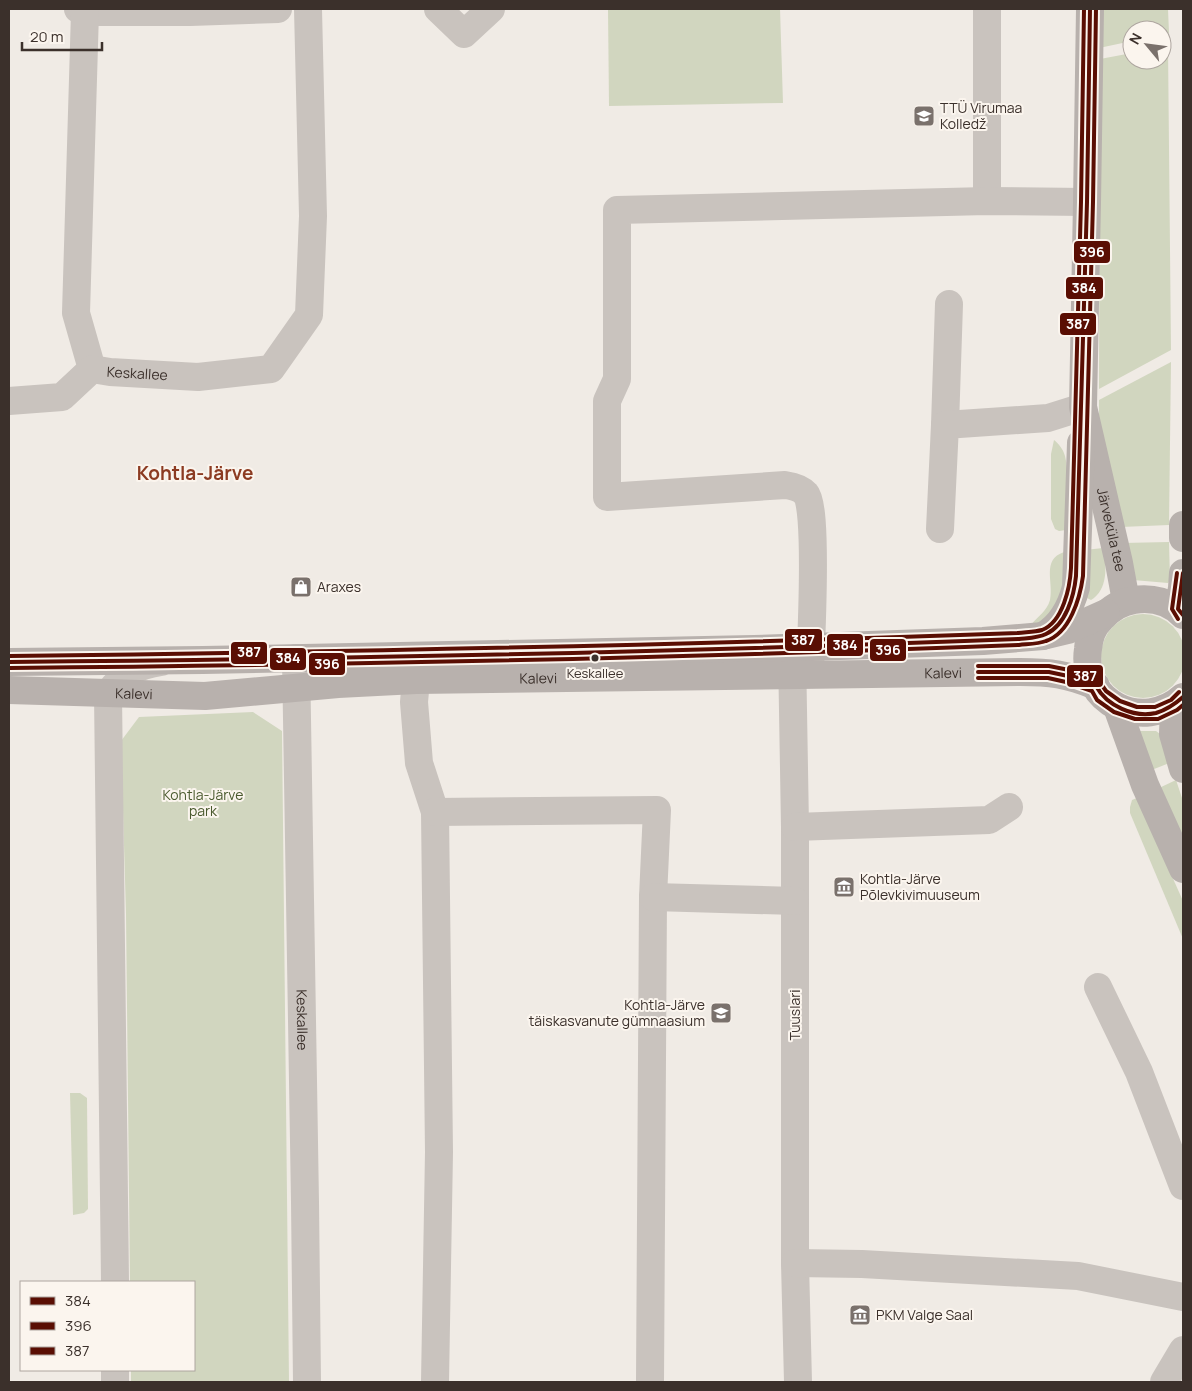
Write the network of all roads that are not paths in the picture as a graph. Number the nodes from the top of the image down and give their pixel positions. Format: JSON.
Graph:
{"nodes":[{"id":1,"x":278,"y":9,"type":"edge"},
{"id":2,"x":308,"y":9,"type":"edge"},
{"id":3,"x":438,"y":9,"type":"edge"},
{"id":4,"x":491,"y":9,"type":"edge"},
{"id":5,"x":987,"y":9,"type":"edge"},
{"id":6,"x":1090,"y":9,"type":"edge"},
{"id":7,"x":82,"y":10,"type":"edge"},
{"id":8,"x":190,"y":11,"type":"edge"},
{"id":9,"x":987,"y":201,"type":"junction"},
{"id":10,"x":1088,"y":202,"type":"junction"},
{"id":11,"x":949,"y":304,"type":"dead end"},
{"id":12,"x":92,"y":369,"type":"junction"},
{"id":13,"x":9,"y":401,"type":"edge"},
{"id":14,"x":1082,"y":407,"type":"junction"},
{"id":15,"x":946,"y":425,"type":"junction"},
{"id":16,"x":1183,"y":525,"type":"edge"},
{"id":17,"x":940,"y":529,"type":"dead end"},
{"id":18,"x":1183,"y":538,"type":"edge"},
{"id":19,"x":1183,"y":573,"type":"edge"},
{"id":20,"x":1116,"y":607,"type":"junction"},
{"id":21,"x":1180,"y":612,"type":"edge"},
{"id":22,"x":1043,"y":636,"type":"junction"},
{"id":23,"x":801,"y":647,"type":"junction"},
{"id":24,"x":296,"y":658,"type":"junction"},
{"id":25,"x":178,"y":660,"type":"junction"},
{"id":26,"x":9,"y":662,"type":"edge"},
{"id":27,"x":801,"y":674,"type":"junction"},
{"id":28,"x":416,"y":680,"type":"junction"},
{"id":29,"x":1096,"y":686,"type":"junction"},
{"id":30,"x":297,"y":688,"type":"junction"},
{"id":31,"x":9,"y":690,"type":"edge"},
{"id":32,"x":108,"y":694,"type":"junction"},
{"id":33,"x":1179,"y":701,"type":"edge"},
{"id":34,"x":1117,"y":707,"type":"junction"},
{"id":35,"x":1183,"y":769,"type":"edge"},
{"id":36,"x":1009,"y":808,"type":"dead end"},
{"id":37,"x":435,"y":812,"type":"junction"},
{"id":38,"x":795,"y":827,"type":"junction"},
{"id":39,"x":1183,"y":869,"type":"edge"},
{"id":40,"x":653,"y":897,"type":"junction"},
{"id":41,"x":795,"y":901,"type":"junction"},
{"id":42,"x":1098,"y":987,"type":"dead end"},
{"id":43,"x":1183,"y":1186,"type":"edge"},
{"id":44,"x":795,"y":1264,"type":"junction"},
{"id":45,"x":115,"y":1281,"type":"edge"},
{"id":46,"x":1183,"y":1297,"type":"edge"},
{"id":47,"x":1183,"y":1350,"type":"edge"},
{"id":48,"x":307,"y":1382,"type":"edge"},
{"id":49,"x":435,"y":1382,"type":"edge"},
{"id":50,"x":650,"y":1382,"type":"edge"},
{"id":51,"x":798,"y":1382,"type":"edge"},
{"id":52,"x":1164,"y":1382,"type":"edge"}],
"edges":[{"from":1,"to":8,"type":"street","name":"Keskallee"},
{"from":2,"to":12,"type":"street","name":"Keskallee"},
{"from":3,"to":4,"type":"street"},
{"from":5,"to":9,"type":"street"},
{"from":6,"to":10,"type":"main road","name":"Järveküla tee"},
{"from":7,"to":8,"type":"street","name":"Keskallee"},
{"from":7,"to":12,"type":"street","name":"Keskallee"},
{"from":9,"to":10,"type":"street"},
{"from":9,"to":23,"type":"street","name":"Tuuslari"},
{"from":10,"to":14,"type":"main road","name":"Järveküla tee"},
{"from":11,"to":15,"type":"street"},
{"from":12,"to":13,"type":"street"},
{"from":14,"to":15,"type":"street"},
{"from":14,"to":20,"type":"main road","name":"Järveküla tee"},
{"from":14,"to":22,"type":"main road"},
{"from":15,"to":17,"type":"street"},
{"from":16,"to":18,"type":"main road"},
{"from":19,"to":21,"type":"main road"},
{"from":20,"to":21,"type":"main road","name":"Kalevi"},
{"from":20,"to":22,"type":"main road","name":"Kalevi"},
{"from":20,"to":29,"type":"main road"},
{"from":22,"to":23,"type":"main road","name":"Kalevi"},
{"from":23,"to":24,"type":"main road","name":"Kalevi"},
{"from":23,"to":27,"type":"street","name":"Tuuslari"},
{"from":24,"to":25,"type":"main road","name":"Kalevi"},
{"from":24,"to":30,"type":"street","name":"Keskallee"},
{"from":25,"to":26,"type":"main road","name":"Kalevi"},
{"from":25,"to":32,"type":"street"},
{"from":27,"to":28,"type":"main road","name":"Kalevi"},
{"from":27,"to":29,"type":"main road","name":"Kalevi"},
{"from":27,"to":38,"type":"street","name":"Tuuslari"},
{"from":28,"to":30,"type":"main road","name":"Kalevi"},
{"from":28,"to":37,"type":"street"},
{"from":29,"to":34,"type":"main road"},
{"from":30,"to":32,"type":"main road","name":"Kalevi"},
{"from":30,"to":48,"type":"street","name":"Keskallee"},
{"from":31,"to":32,"type":"main road","name":"Kalevi"},
{"from":32,"to":45,"type":"street"},
{"from":33,"to":34,"type":"main road"},
{"from":33,"to":35,"type":"main road"},
{"from":34,"to":39,"type":"main road"},
{"from":36,"to":38,"type":"street"},
{"from":37,"to":40,"type":"street"},
{"from":37,"to":49,"type":"street"},
{"from":38,"to":41,"type":"street","name":"Tuuslari"},
{"from":40,"to":41,"type":"street"},
{"from":40,"to":50,"type":"street"},
{"from":41,"to":44,"type":"street","name":"Tuuslari"},
{"from":42,"to":43,"type":"street"},
{"from":44,"to":46,"type":"street"},
{"from":44,"to":51,"type":"street","name":"Tuuslari"},
{"from":47,"to":52,"type":"street"}]}
